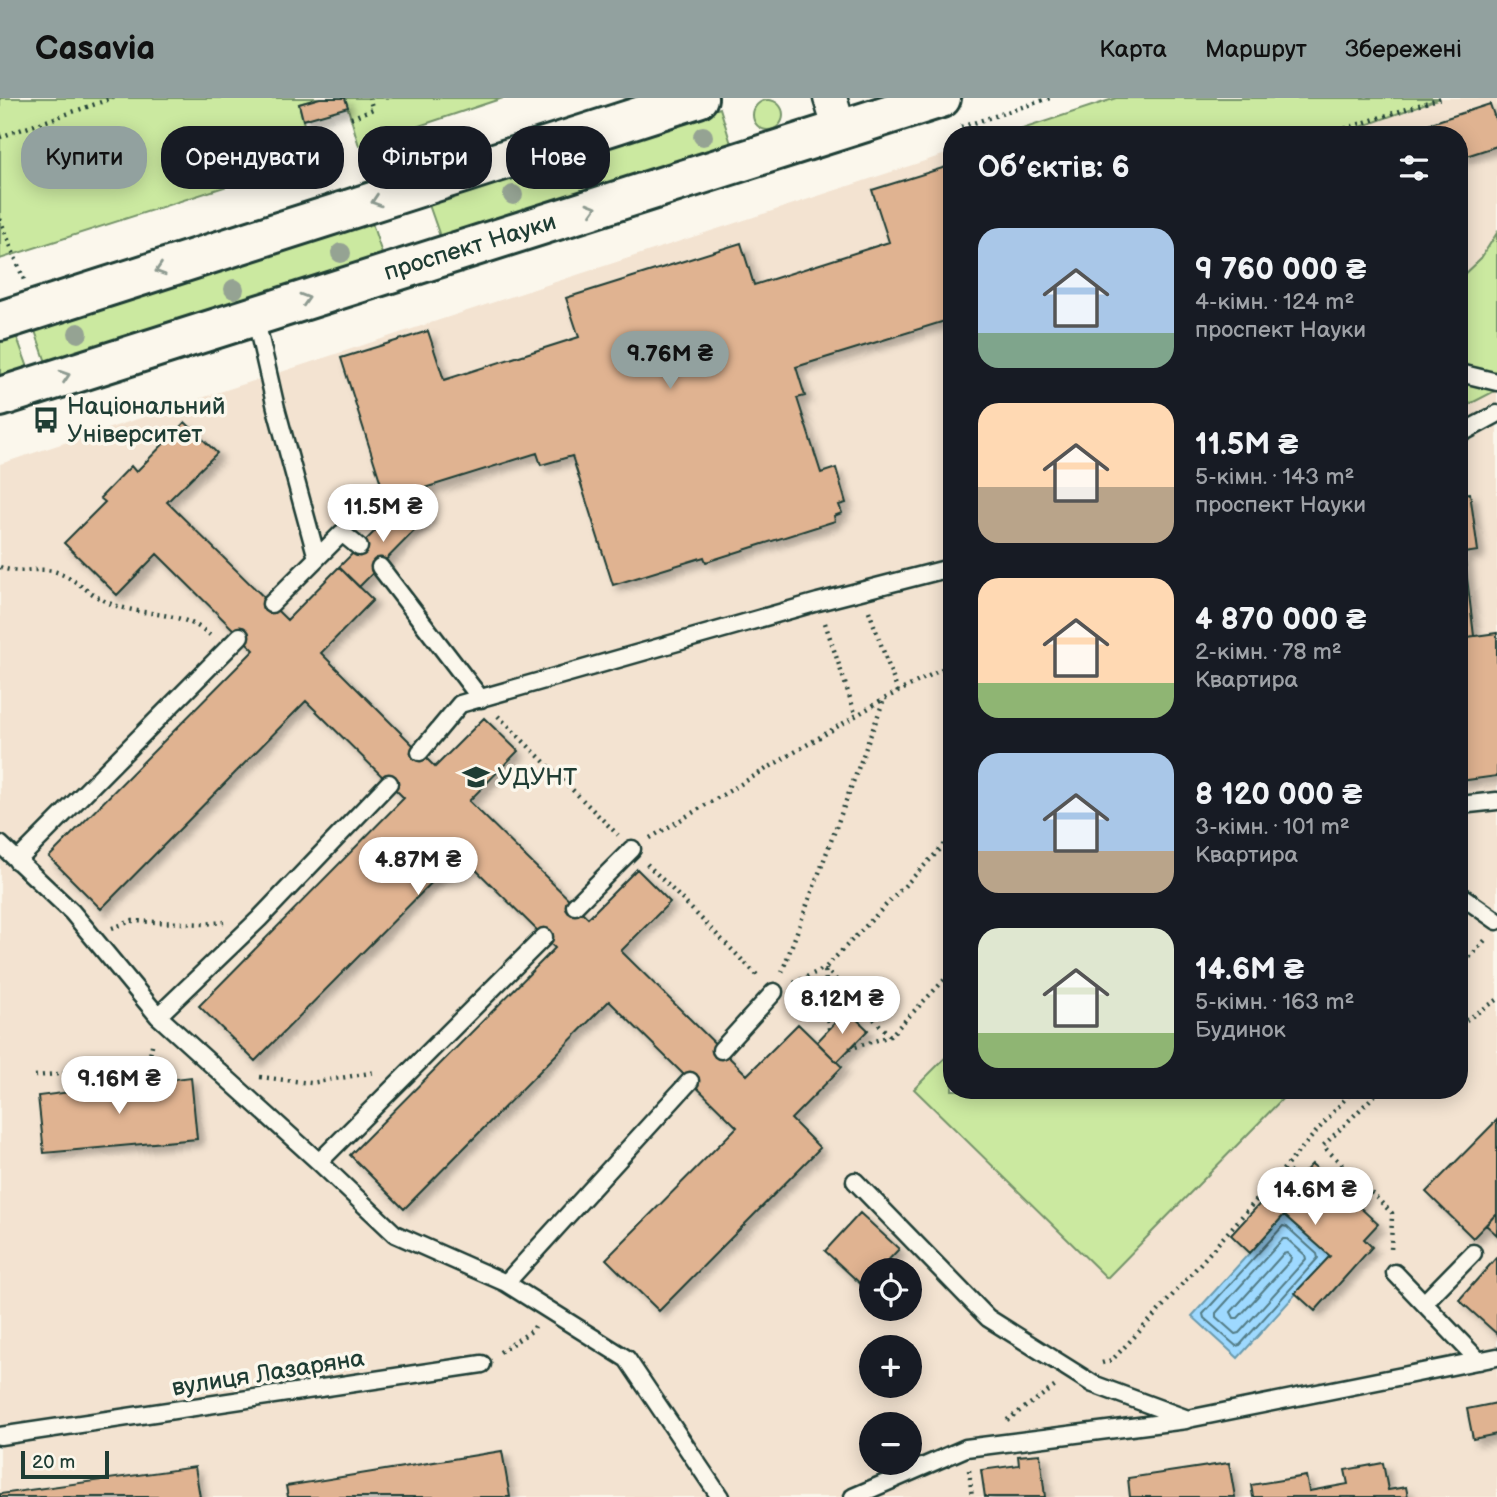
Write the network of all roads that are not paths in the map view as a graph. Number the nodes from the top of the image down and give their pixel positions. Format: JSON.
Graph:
{"nodes":[{"id":1,"x":698,"y":98,"type":"edge"},
{"id":2,"x":941,"y":98,"type":"edge"},
{"id":3,"x":835,"y":114,"type":"edge"},
{"id":4,"x":254,"y":315,"type":"junction"},
{"id":5,"x":0,"y":321,"type":"edge"},
{"id":6,"x":1468,"y":375,"type":"edge"},
{"id":7,"x":1497,"y":383,"type":"edge"},
{"id":8,"x":0,"y":397,"type":"edge"},
{"id":9,"x":1497,"y":414,"type":"edge"},
{"id":10,"x":1468,"y":430,"type":"edge"},
{"id":11,"x":359,"y":547,"type":"dead end"},
{"id":12,"x":317,"y":558,"type":"junction"},
{"id":13,"x":380,"y":567,"type":"dead end"},
{"id":14,"x":943,"y":570,"type":"edge"},
{"id":15,"x":271,"y":604,"type":"dead end"},
{"id":16,"x":240,"y":636,"type":"dead end"},
{"id":17,"x":481,"y":699,"type":"junction"},
{"id":18,"x":420,"y":752,"type":"dead end"},
{"id":19,"x":389,"y":783,"type":"dead end"},
{"id":20,"x":1497,"y":800,"type":"edge"},
{"id":21,"x":1468,"y":804,"type":"edge"},
{"id":22,"x":0,"y":844,"type":"edge"},
{"id":23,"x":632,"y":849,"type":"road end"},
{"id":24,"x":18,"y":861,"type":"junction"},
{"id":25,"x":1468,"y":901,"type":"edge"},
{"id":26,"x":575,"y":906,"type":"dead end"},
{"id":27,"x":1497,"y":921,"type":"edge"},
{"id":28,"x":544,"y":937,"type":"dead end"},
{"id":29,"x":774,"y":992,"type":"road end"},
{"id":30,"x":158,"y":1016,"type":"junction"},
{"id":31,"x":721,"y":1050,"type":"dead end"},
{"id":32,"x":690,"y":1081,"type":"dead end"},
{"id":33,"x":319,"y":1162,"type":"junction"},
{"id":34,"x":855,"y":1181,"type":"dead end"},
{"id":35,"x":1473,"y":1253,"type":"dead end"},
{"id":36,"x":1395,"y":1273,"type":"road end"},
{"id":37,"x":506,"y":1283,"type":"junction"},
{"id":38,"x":1424,"y":1303,"type":"junction"},
{"id":39,"x":1497,"y":1357,"type":"edge"},
{"id":40,"x":1479,"y":1361,"type":"junction"},
{"id":41,"x":482,"y":1364,"type":"road end"},
{"id":42,"x":1188,"y":1419,"type":"junction"},
{"id":43,"x":0,"y":1436,"type":"edge"},
{"id":44,"x":720,"y":1497,"type":"edge"},
{"id":45,"x":853,"y":1497,"type":"edge"}],
"edges":[{"from":1,"to":5,"type":"main road","one_way":true},
{"from":2,"to":3,"type":"main road","name":"проспект Науки"},
{"from":4,"to":3,"type":"main road","name":"проспект Науки","one_way":true},
{"from":8,"to":4,"type":"main road","name":"проспект Науки","one_way":true},
{"from":4,"to":12,"type":"lane"},
{"from":6,"to":7,"type":"lane"},
{"from":9,"to":10,"type":"lane"},
{"from":11,"to":12,"type":"lane"},
{"from":12,"to":15,"type":"lane"},
{"from":13,"to":17,"type":"lane"},
{"from":14,"to":17,"type":"lane"},
{"from":16,"to":24,"type":"lane"},
{"from":17,"to":18,"type":"lane"},
{"from":19,"to":30,"type":"lane"},
{"from":20,"to":21,"type":"lane"},
{"from":22,"to":24,"type":"lane"},
{"from":23,"to":26,"type":"lane"},
{"from":24,"to":30,"type":"lane"},
{"from":25,"to":27,"type":"lane"},
{"from":28,"to":33,"type":"lane"},
{"from":29,"to":31,"type":"lane"},
{"from":30,"to":33,"type":"lane"},
{"from":32,"to":37,"type":"lane"},
{"from":33,"to":37,"type":"lane"},
{"from":34,"to":42,"type":"lane"},
{"from":35,"to":38,"type":"lane"},
{"from":36,"to":38,"type":"lane"},
{"from":37,"to":44,"type":"lane"},
{"from":38,"to":40,"type":"lane"},
{"from":39,"to":40,"type":"lane"},
{"from":40,"to":42,"type":"lane"},
{"from":41,"to":43,"type":"lane","name":"вулиця Лазаряна"},
{"from":42,"to":45,"type":"lane"}]}
